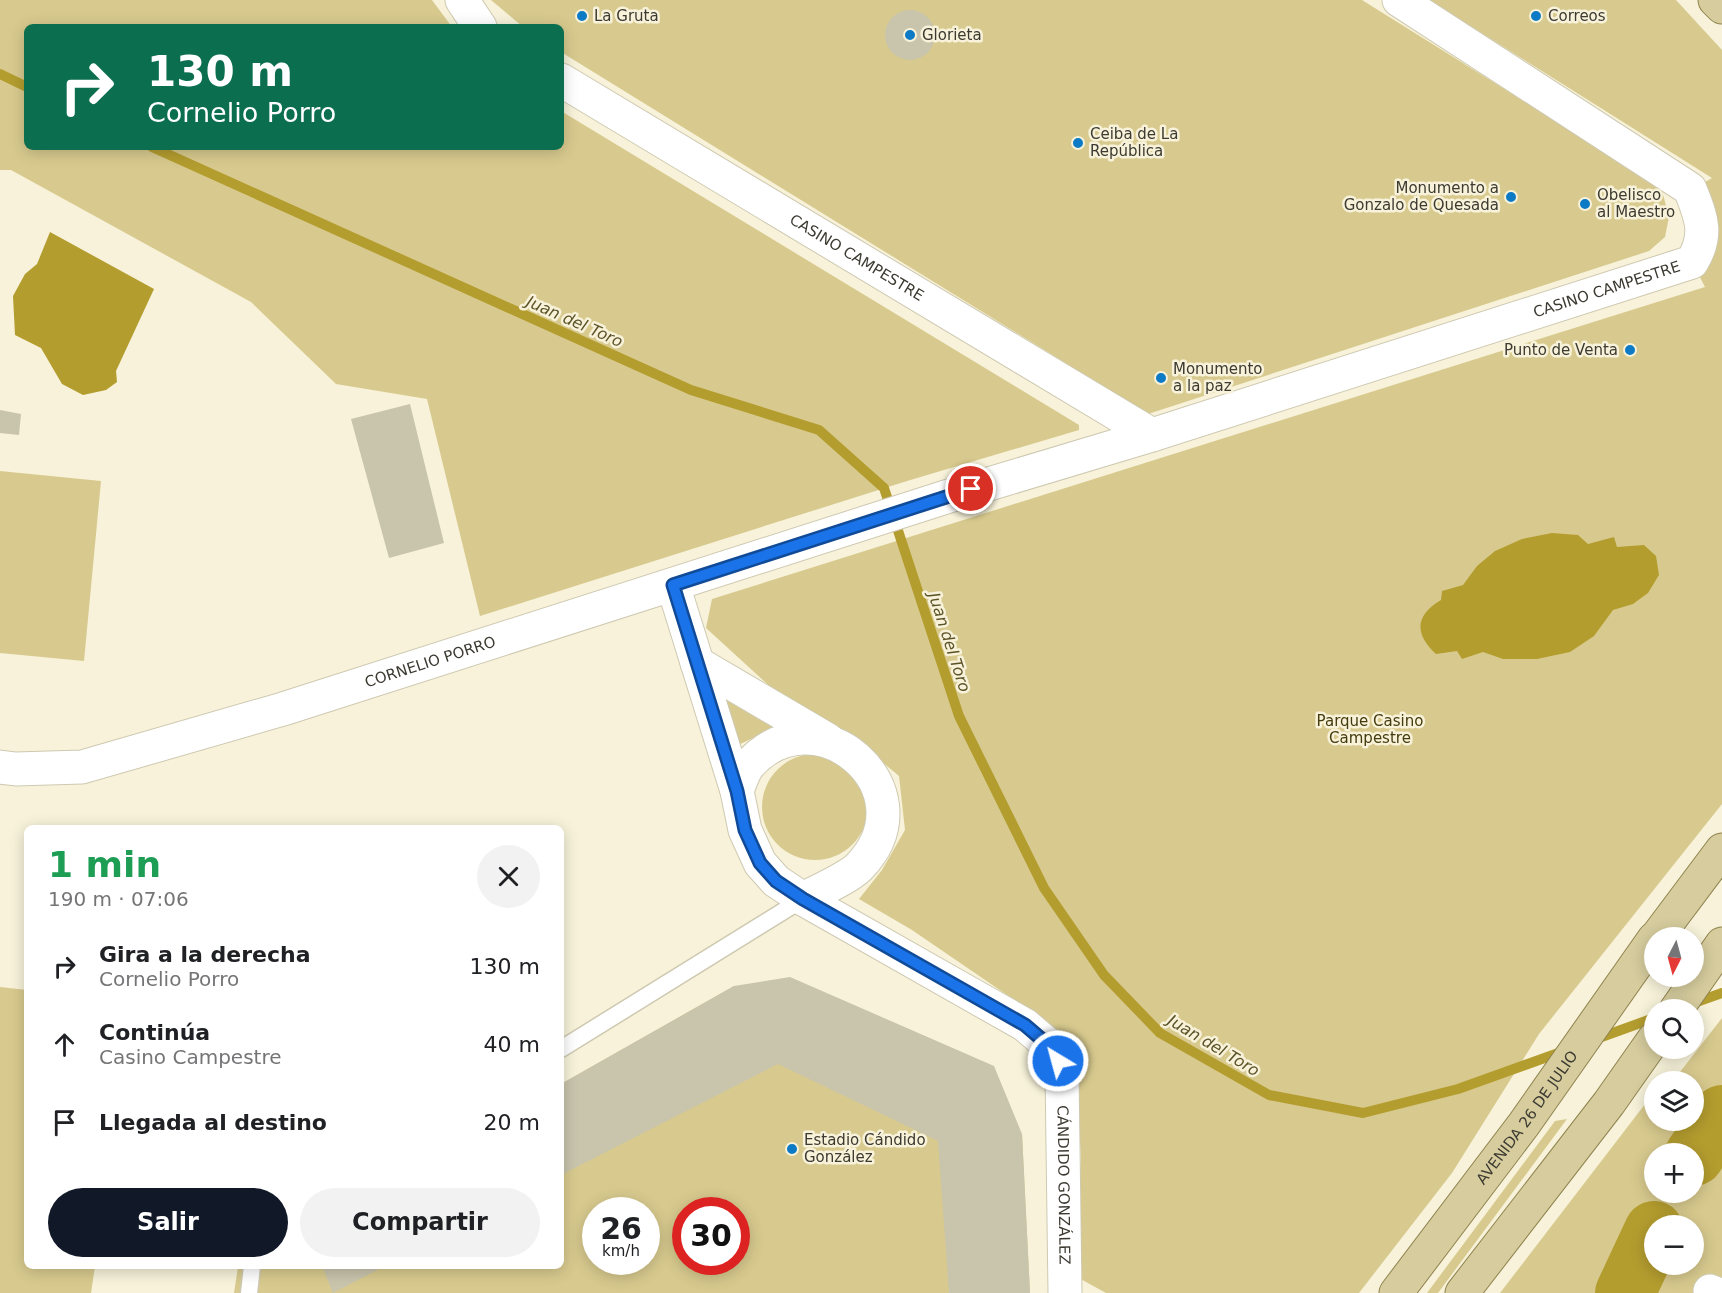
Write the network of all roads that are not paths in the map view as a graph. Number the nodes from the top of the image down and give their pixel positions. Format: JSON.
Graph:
{"nodes":[{"id":1,"x":462,"y":0,"type":"edge"},
{"id":2,"x":1399,"y":0,"type":"edge"},
{"id":3,"x":1715,"y":0,"type":"edge"},
{"id":4,"x":1722,"y":7,"type":"edge"},
{"id":5,"x":478,"y":24,"type":"edge"},
{"id":6,"x":564,"y":82,"type":"edge"},
{"id":7,"x":1152,"y":435,"type":"junction"},
{"id":8,"x":855,"y":526,"type":"joint"},
{"id":9,"x":673,"y":585,"type":"junction"},
{"id":10,"x":697,"y":663,"type":"junction"},
{"id":11,"x":836,"y":745,"type":"junction"},
{"id":12,"x":0,"y":766,"type":"edge"},
{"id":13,"x":737,"y":791,"type":"junction"},
{"id":14,"x":1722,"y":850,"type":"edge"},
{"id":15,"x":803,"y":899,"type":"junction"},
{"id":16,"x":1663,"y":927,"type":"edge"},
{"id":17,"x":1722,"y":944,"type":"edge"},
{"id":18,"x":1644,"y":954,"type":"edge"},
{"id":19,"x":1684,"y":999,"type":"edge"},
{"id":20,"x":564,"y":1047,"type":"edge"},
{"id":21,"x":1644,"y":1054,"type":"edge"},
{"id":22,"x":252,"y":1269,"type":"edge"},
{"id":23,"x":249,"y":1293,"type":"edge"},
{"id":24,"x":1065,"y":1293,"type":"edge"},
{"id":25,"x":1396,"y":1293,"type":"edge"},
{"id":26,"x":1462,"y":1293,"type":"edge"}],
"edges":[{"from":1,"to":5,"type":"street"},
{"from":2,"to":7,"type":"street","name":"CASINO CAMPESTRE"},
{"from":3,"to":4,"type":"main road"},
{"from":6,"to":7,"type":"street","name":"CASINO CAMPESTRE"},
{"from":7,"to":8,"type":"street","name":"CASINO CAMPESTRE"},
{"from":8,"to":9,"type":"street","name":"CORNELIO PORRO"},
{"from":9,"to":10,"type":"street","name":"CÁNDIDO GONZÁLEZ"},
{"from":9,"to":12,"type":"street","name":"CORNELIO PORRO"},
{"from":10,"to":11,"type":"street"},
{"from":10,"to":13,"type":"street","name":"CÁNDIDO GONZÁLEZ"},
{"from":11,"to":13,"type":"street"},
{"from":11,"to":15,"type":"street"},
{"from":13,"to":15,"type":"street","name":"CÁNDIDO GONZÁLEZ"},
{"from":14,"to":16,"type":"main road","name":"AVENIDA 26 DE JULIO"},
{"from":15,"to":20,"type":"lane"},
{"from":15,"to":24,"type":"street","name":"CÁNDIDO GONZÁLEZ"},
{"from":17,"to":19,"type":"main road"},
{"from":18,"to":25,"type":"main road","name":"AVENIDA 26 DE JULIO"},
{"from":21,"to":26,"type":"main road"},
{"from":22,"to":23,"type":"lane"}]}
